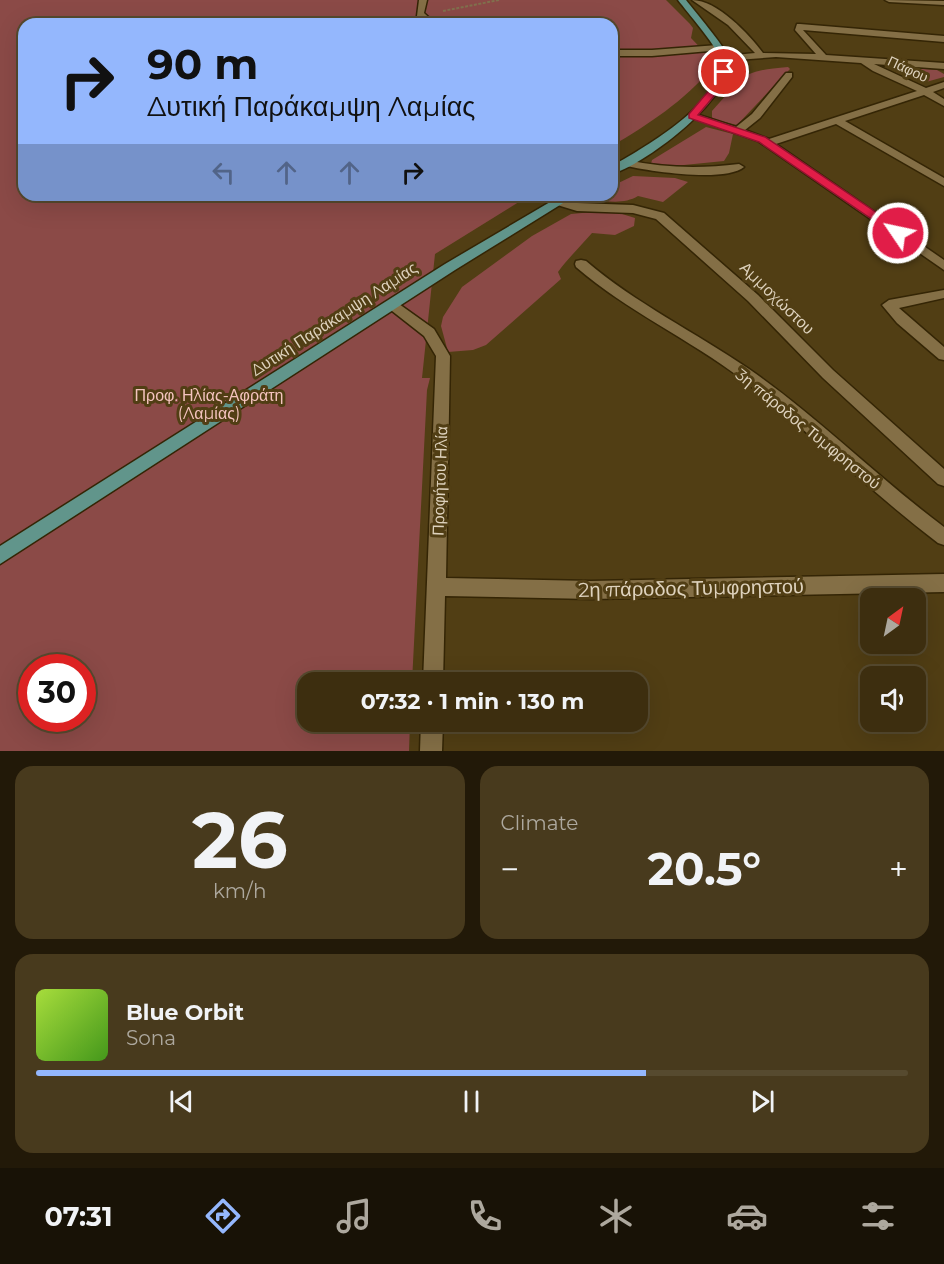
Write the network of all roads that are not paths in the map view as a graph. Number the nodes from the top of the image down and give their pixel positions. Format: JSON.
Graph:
{"nodes":[{"id":1,"x":423,"y":0,"type":"edge"},
{"id":2,"x":682,"y":0,"type":"edge"},
{"id":3,"x":696,"y":0,"type":"edge"},
{"id":4,"x":889,"y":0,"type":"edge"},
{"id":5,"x":944,"y":3,"type":"edge"},
{"id":6,"x":425,"y":18,"type":"edge"},
{"id":7,"x":944,"y":39,"type":"edge"},
{"id":8,"x":718,"y":48,"type":"junction"},
{"id":9,"x":618,"y":53,"type":"edge"},
{"id":10,"x":760,"y":54,"type":"junction"},
{"id":11,"x":822,"y":56,"type":"junction"},
{"id":12,"x":725,"y":59,"type":"junction"},
{"id":13,"x":862,"y":59,"type":"junction"},
{"id":14,"x":944,"y":66,"type":"edge"},
{"id":15,"x":789,"y":75,"type":"dead end"},
{"id":16,"x":944,"y":85,"type":"edge"},
{"id":17,"x":925,"y":91,"type":"junction"},
{"id":18,"x":944,"y":103,"type":"edge"},
{"id":19,"x":693,"y":116,"type":"junction"},
{"id":20,"x":836,"y":120,"type":"junction"},
{"id":21,"x":739,"y":130,"type":"junction"},
{"id":22,"x":768,"y":143,"type":"junction"},
{"id":23,"x":626,"y":163,"type":"junction"},
{"id":24,"x":739,"y":167,"type":"dead end"},
{"id":25,"x":618,"y":168,"type":"edge"},
{"id":26,"x":944,"y":183,"type":"edge"},
{"id":27,"x":561,"y":201,"type":"edge"},
{"id":28,"x":567,"y":201,"type":"edge"},
{"id":29,"x":581,"y":264,"type":"dead end"},
{"id":30,"x":944,"y":266,"type":"edge"},
{"id":31,"x":944,"y":294,"type":"edge"},
{"id":32,"x":392,"y":304,"type":"junction"},
{"id":33,"x":944,"y":355,"type":"edge"},
{"id":34,"x":944,"y":478,"type":"edge"},
{"id":35,"x":944,"y":537,"type":"edge"},
{"id":36,"x":0,"y":556,"type":"edge"},
{"id":37,"x":944,"y":583,"type":"edge"},
{"id":38,"x":437,"y":587,"type":"junction"},
{"id":39,"x":434,"y":672,"type":"edge"},
{"id":40,"x":432,"y":732,"type":"edge"},
{"id":41,"x":431,"y":751,"type":"edge"}],
"edges":[{"from":1,"to":6,"type":"street"},
{"from":2,"to":8,"type":"main road"},
{"from":3,"to":10,"type":"street"},
{"from":4,"to":5,"type":"street"},
{"from":7,"to":11,"type":"street"},
{"from":8,"to":9,"type":"street"},
{"from":8,"to":12,"type":"main road"},
{"from":10,"to":11,"type":"street"},
{"from":10,"to":12,"type":"street"},
{"from":11,"to":13,"type":"street"},
{"from":12,"to":19,"type":"main road"},
{"from":13,"to":14,"type":"street"},
{"from":13,"to":17,"type":"street","name":"Πάφου"},
{"from":15,"to":21,"type":"street"},
{"from":16,"to":17,"type":"street"},
{"from":17,"to":18,"type":"street","name":"Πάφου"},
{"from":17,"to":20,"type":"street"},
{"from":19,"to":21,"type":"street"},
{"from":19,"to":23,"type":"main road"},
{"from":20,"to":22,"type":"street"},
{"from":20,"to":26,"type":"street"},
{"from":21,"to":22,"type":"street"},
{"from":22,"to":30,"type":"street"},
{"from":23,"to":24,"type":"street"},
{"from":23,"to":25,"type":"main road"},
{"from":27,"to":32,"type":"main road","name":"Δυτική Παράκαμψη Λαμίας"},
{"from":28,"to":34,"type":"street","name":"Αμμοχώστου"},
{"from":29,"to":35,"type":"street","name":"3η πάροδος Τυμφρηστού"},
{"from":31,"to":33,"type":"street"},
{"from":32,"to":36,"type":"main road","name":"Δυτική Παράκαμψη Λαμίας"},
{"from":32,"to":38,"type":"street","name":"Προφήτου Ηλία"},
{"from":37,"to":38,"type":"street","name":"2η πάροδος Τυμφρηστού"},
{"from":38,"to":39,"type":"street","name":"Προφήτου Ηλία"},
{"from":40,"to":41,"type":"street"}]}
